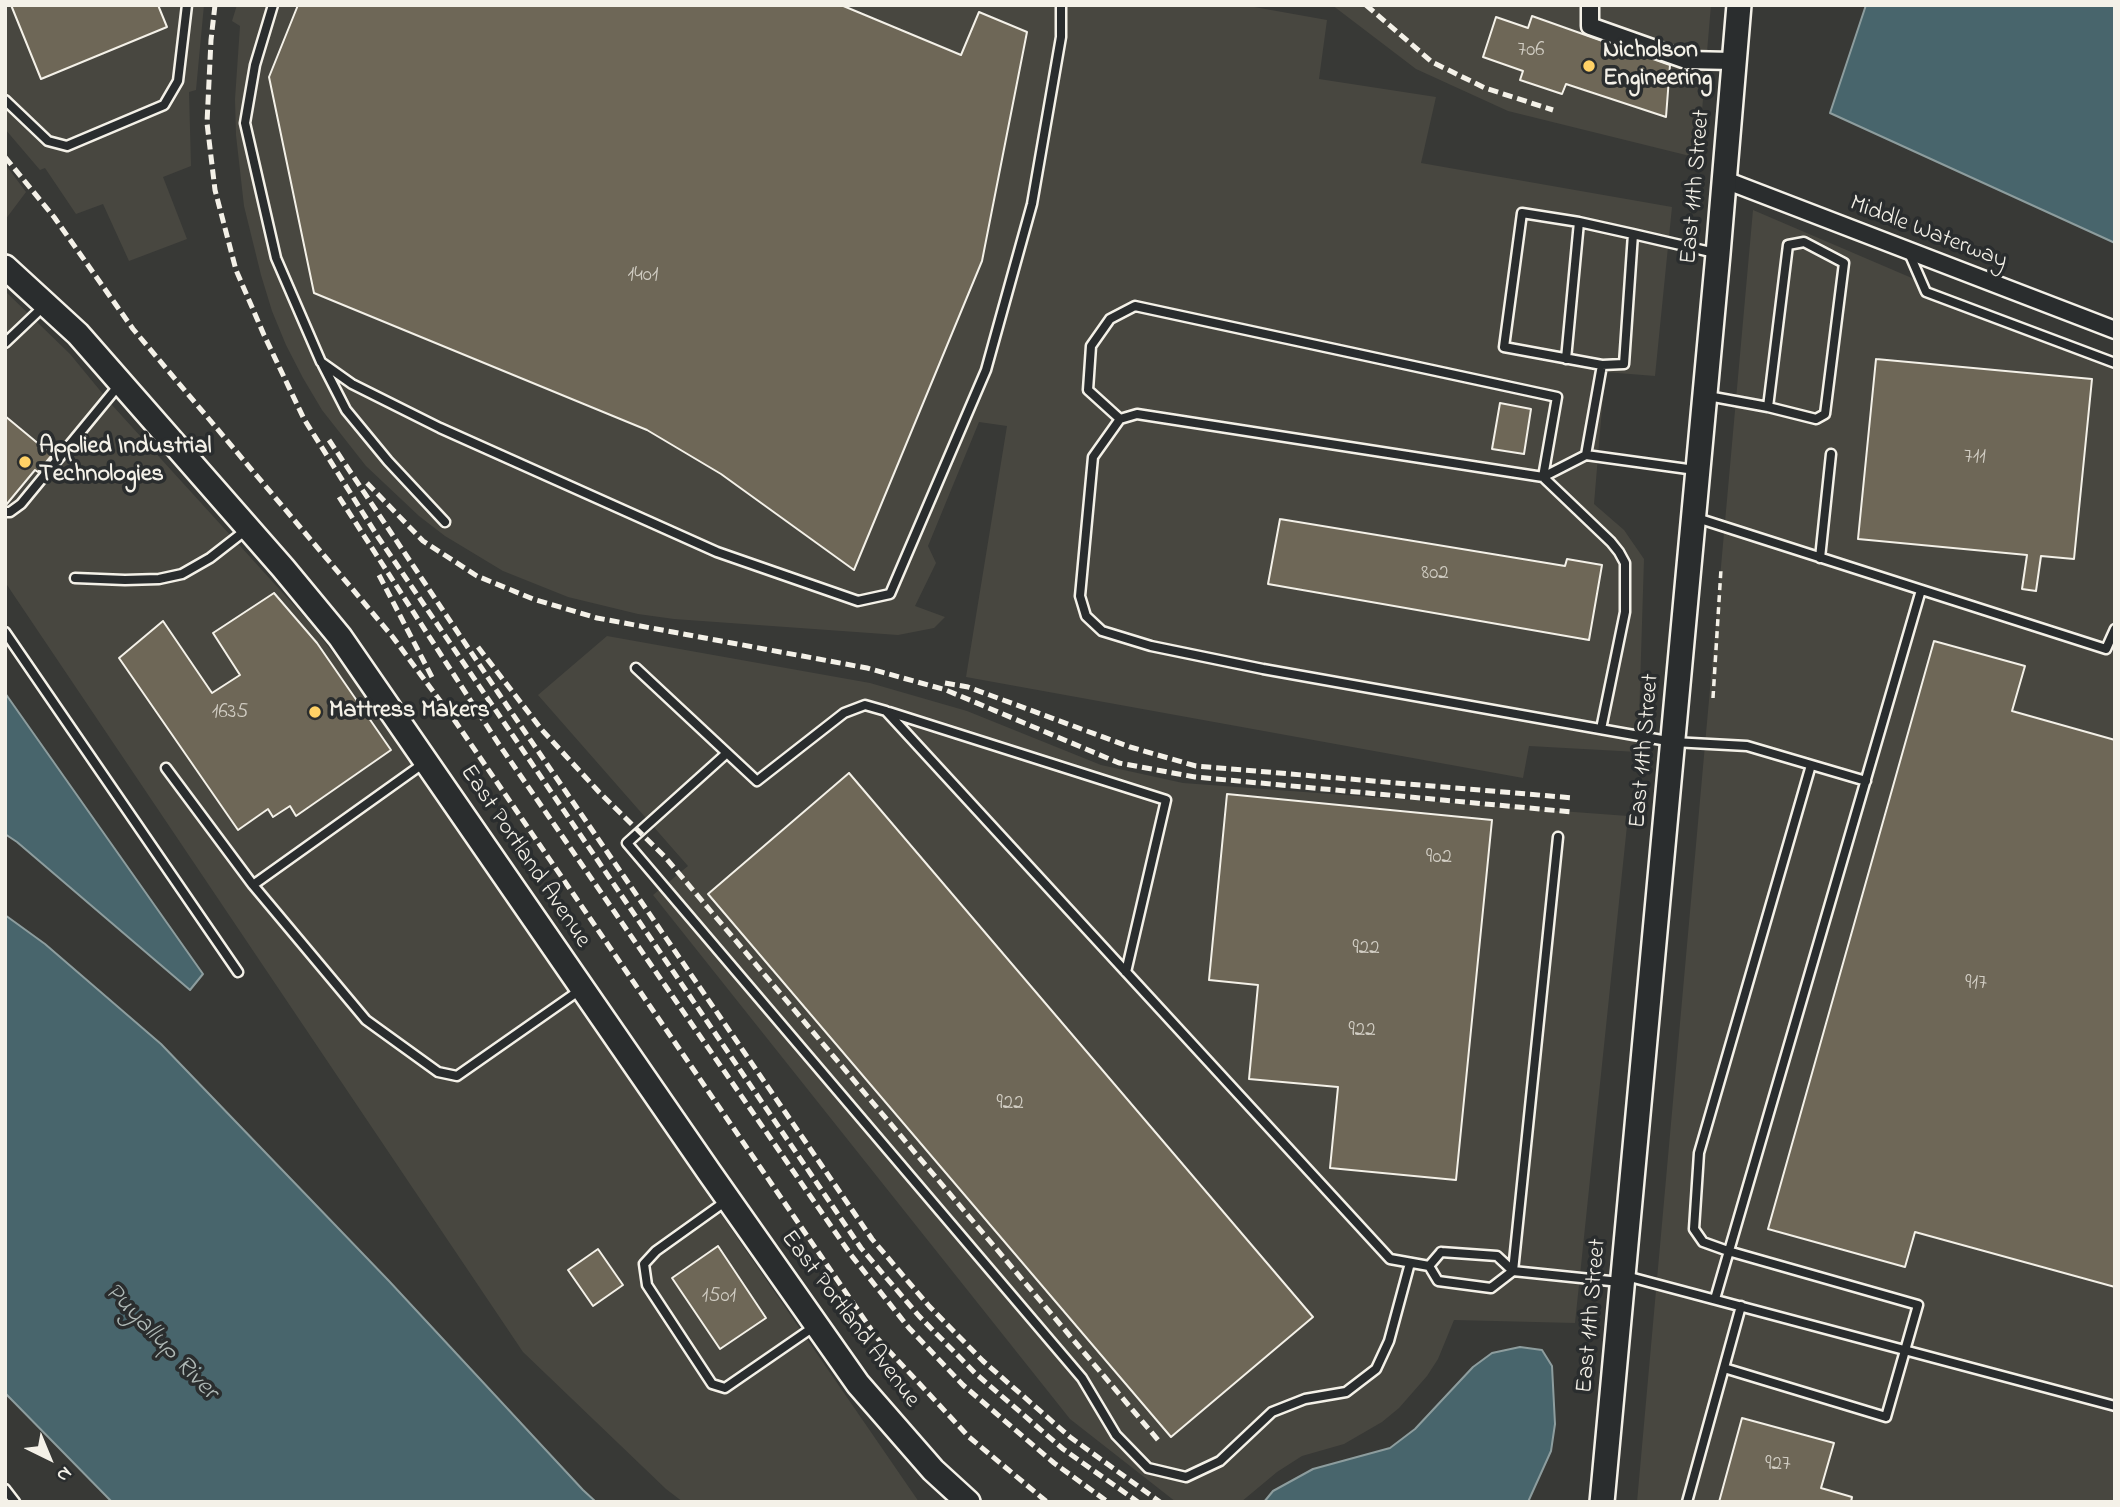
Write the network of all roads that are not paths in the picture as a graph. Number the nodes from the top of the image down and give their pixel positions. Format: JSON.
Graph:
{"nodes":[{"id":1,"x":187,"y":5,"type":"edge"},
{"id":2,"x":274,"y":5,"type":"edge"},
{"id":3,"x":1060,"y":5,"type":"edge"},
{"id":4,"x":1590,"y":5,"type":"edge"},
{"id":5,"x":1739,"y":5,"type":"edge"},
{"id":6,"x":1733,"y":61,"type":"junction"},
{"id":7,"x":5,"y":100,"type":"edge"},
{"id":8,"x":1725,"y":180,"type":"junction"},
{"id":9,"x":1579,"y":222,"type":"junction"},
{"id":10,"x":1633,"y":234,"type":"junction"},
{"id":11,"x":1908,"y":251,"type":"junction"},
{"id":12,"x":1718,"y":254,"type":"junction"},
{"id":13,"x":5,"y":267,"type":"edge"},
{"id":14,"x":46,"y":304,"type":"junction"},
{"id":15,"x":2115,"y":330,"type":"edge"},
{"id":16,"x":5,"y":343,"type":"edge"},
{"id":17,"x":1566,"y":359,"type":"junction"},
{"id":18,"x":321,"y":362,"type":"junction"},
{"id":19,"x":2115,"y":363,"type":"edge"},
{"id":20,"x":1602,"y":365,"type":"junction"},
{"id":21,"x":121,"y":382,"type":"junction"},
{"id":22,"x":1705,"y":395,"type":"junction"},
{"id":23,"x":1769,"y":407,"type":"junction"},
{"id":24,"x":1120,"y":419,"type":"junction"},
{"id":25,"x":1831,"y":454,"type":"dead end"},
{"id":26,"x":1586,"y":455,"type":"junction"},
{"id":27,"x":1698,"y":470,"type":"junction"},
{"id":28,"x":1543,"y":477,"type":"junction"},
{"id":29,"x":5,"y":512,"type":"edge"},
{"id":30,"x":1694,"y":517,"type":"junction"},
{"id":31,"x":445,"y":522,"type":"dead end"},
{"id":32,"x":248,"y":528,"type":"junction"},
{"id":33,"x":1820,"y":558,"type":"junction"},
{"id":34,"x":75,"y":578,"type":"dead end"},
{"id":35,"x":1921,"y":590,"type":"junction"},
{"id":36,"x":2115,"y":629,"type":"edge"},
{"id":37,"x":5,"y":632,"type":"edge"},
{"id":38,"x":2111,"y":645,"type":"edge"},
{"id":39,"x":636,"y":668,"type":"dead end"},
{"id":40,"x":886,"y":711,"type":"junction"},
{"id":41,"x":1601,"y":729,"type":"junction"},
{"id":42,"x":1673,"y":741,"type":"junction"},
{"id":43,"x":727,"y":753,"type":"junction"},
{"id":44,"x":427,"y":761,"type":"junction"},
{"id":45,"x":1811,"y":765,"type":"junction"},
{"id":46,"x":166,"y":768,"type":"dead end"},
{"id":47,"x":1866,"y":781,"type":"junction"},
{"id":48,"x":1558,"y":837,"type":"dead end"},
{"id":49,"x":253,"y":885,"type":"junction"},
{"id":50,"x":238,"y":971,"type":"dead end"},
{"id":51,"x":1126,"y":972,"type":"junction"},
{"id":52,"x":583,"y":988,"type":"junction"},
{"id":53,"x":728,"y":1200,"type":"junction"},
{"id":54,"x":1728,"y":1251,"type":"junction"},
{"id":55,"x":1410,"y":1262,"type":"junction"},
{"id":56,"x":1429,"y":1266,"type":"junction"},
{"id":57,"x":1513,"y":1271,"type":"junction"},
{"id":58,"x":1623,"y":1279,"type":"junction"},
{"id":59,"x":1715,"y":1299,"type":"junction"},
{"id":60,"x":1741,"y":1306,"type":"junction"},
{"id":61,"x":817,"y":1325,"type":"junction"},
{"id":62,"x":1905,"y":1350,"type":"junction"},
{"id":63,"x":1724,"y":1368,"type":"junction"},
{"id":64,"x":2115,"y":1406,"type":"edge"},
{"id":65,"x":5,"y":1489,"type":"edge"},
{"id":66,"x":15,"y":1502,"type":"edge"},
{"id":67,"x":968,"y":1502,"type":"edge"},
{"id":68,"x":1602,"y":1502,"type":"edge"},
{"id":69,"x":1687,"y":1502,"type":"edge"}],
"edges":[{"from":1,"to":7,"type":"lane"},
{"from":2,"to":18,"type":"lane"},
{"from":3,"to":18,"type":"lane"},
{"from":4,"to":6,"type":"street"},
{"from":5,"to":6,"type":"street","name":"East 11th Street"},
{"from":6,"to":8,"type":"street","name":"East 11th Street"},
{"from":8,"to":11,"type":"street","name":"Middle Waterway"},
{"from":8,"to":12,"type":"street","name":"East 11th Street"},
{"from":9,"to":10,"type":"lane"},
{"from":9,"to":17,"type":"lane"},
{"from":9,"to":17,"type":"lane"},
{"from":10,"to":12,"type":"lane"},
{"from":10,"to":20,"type":"lane"},
{"from":11,"to":15,"type":"street","name":"Middle Waterway"},
{"from":11,"to":19,"type":"lane"},
{"from":12,"to":22,"type":"street","name":"East 11th Street"},
{"from":13,"to":14,"type":"street","name":"East Portland Avenue"},
{"from":14,"to":16,"type":"lane"},
{"from":14,"to":21,"type":"street","name":"East Portland Avenue"},
{"from":17,"to":20,"type":"lane"},
{"from":18,"to":31,"type":"lane"},
{"from":20,"to":26,"type":"lane"},
{"from":21,"to":29,"type":"lane"},
{"from":21,"to":32,"type":"street","name":"East Portland Avenue"},
{"from":22,"to":23,"type":"lane"},
{"from":22,"to":27,"type":"street","name":"East 11th Street"},
{"from":23,"to":23,"type":"lane"},
{"from":24,"to":28,"type":"lane"},
{"from":24,"to":28,"type":"lane"},
{"from":24,"to":41,"type":"lane"},
{"from":25,"to":33,"type":"lane"},
{"from":26,"to":27,"type":"lane"},
{"from":26,"to":28,"type":"lane"},
{"from":27,"to":30,"type":"street","name":"East 11th Street"},
{"from":28,"to":41,"type":"lane"},
{"from":30,"to":33,"type":"lane"},
{"from":30,"to":42,"type":"street","name":"East 11th Street"},
{"from":32,"to":34,"type":"lane"},
{"from":32,"to":44,"type":"street","name":"East Portland Avenue"},
{"from":33,"to":35,"type":"lane"},
{"from":35,"to":38,"type":"lane"},
{"from":35,"to":47,"type":"lane"},
{"from":36,"to":38,"type":"lane"},
{"from":37,"to":50,"type":"lane"},
{"from":39,"to":43,"type":"lane"},
{"from":40,"to":43,"type":"lane"},
{"from":40,"to":51,"type":"lane"},
{"from":40,"to":51,"type":"lane"},
{"from":41,"to":42,"type":"lane"},
{"from":42,"to":45,"type":"lane"},
{"from":42,"to":58,"type":"street","name":"East 11th Street"},
{"from":43,"to":55,"type":"lane"},
{"from":44,"to":49,"type":"lane"},
{"from":44,"to":52,"type":"street","name":"East Portland Avenue"},
{"from":45,"to":47,"type":"lane"},
{"from":45,"to":54,"type":"lane"},
{"from":46,"to":49,"type":"lane"},
{"from":47,"to":54,"type":"lane"},
{"from":48,"to":57,"type":"lane"},
{"from":49,"to":52,"type":"lane"},
{"from":51,"to":55,"type":"lane"},
{"from":52,"to":53,"type":"street","name":"East Portland Avenue"},
{"from":53,"to":61,"type":"street","name":"East Portland Avenue"},
{"from":53,"to":61,"type":"lane"},
{"from":54,"to":59,"type":"lane"},
{"from":54,"to":62,"type":"lane"},
{"from":55,"to":56,"type":"lane"},
{"from":56,"to":57,"type":"lane"},
{"from":56,"to":57,"type":"lane"},
{"from":57,"to":58,"type":"lane"},
{"from":58,"to":59,"type":"lane"},
{"from":58,"to":68,"type":"street","name":"East 11th Street"},
{"from":59,"to":60,"type":"lane"},
{"from":60,"to":62,"type":"lane"},
{"from":60,"to":63,"type":"lane"},
{"from":61,"to":67,"type":"street","name":"East Portland Avenue"},
{"from":62,"to":63,"type":"lane"},
{"from":62,"to":64,"type":"lane"},
{"from":63,"to":69,"type":"lane"},
{"from":65,"to":66,"type":"lane"}]}
